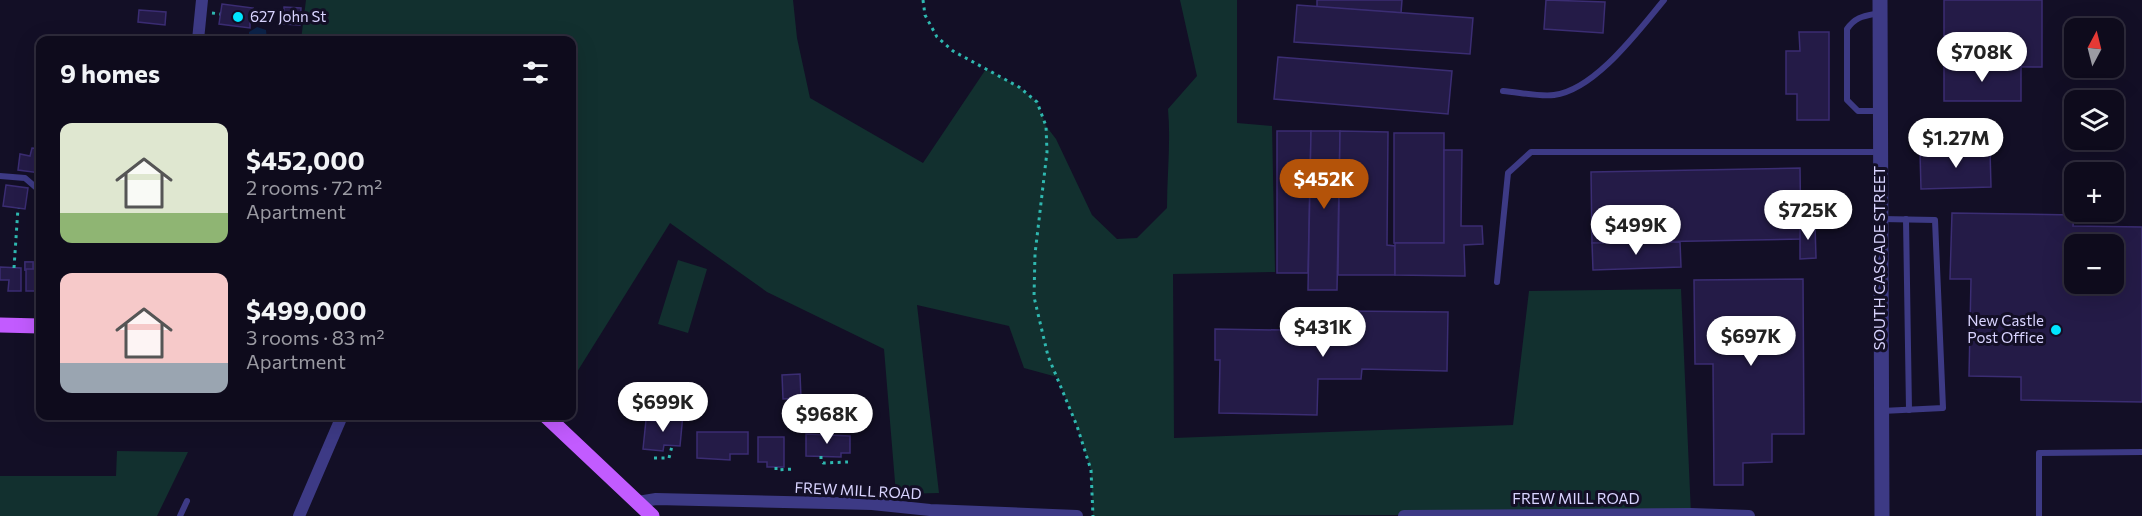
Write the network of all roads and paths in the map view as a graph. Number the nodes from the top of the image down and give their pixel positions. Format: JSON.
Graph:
{"nodes":[{"id":1,"x":202,"y":0,"type":"edge"},
{"id":2,"x":923,"y":0,"type":"edge"},
{"id":3,"x":1664,"y":0,"type":"edge"},
{"id":4,"x":1880,"y":7,"type":"edge"},
{"id":5,"x":198,"y":36,"type":"edge"},
{"id":6,"x":1503,"y":91,"type":"dead end"},
{"id":7,"x":1880,"y":111,"type":"junction"},
{"id":8,"x":1880,"y":152,"type":"junction"},
{"id":9,"x":0,"y":176,"type":"edge"},
{"id":10,"x":36,"y":188,"type":"edge"},
{"id":11,"x":18,"y":208,"type":"dead end"},
{"id":12,"x":1880,"y":219,"type":"junction"},
{"id":13,"x":1906,"y":219,"type":"junction"},
{"id":14,"x":14,"y":268,"type":"dead end"},
{"id":15,"x":1497,"y":282,"type":"dead end"},
{"id":16,"x":0,"y":325,"type":"edge"},
{"id":17,"x":36,"y":326,"type":"edge"},
{"id":18,"x":1909,"y":410,"type":"junction"},
{"id":19,"x":1881,"y":411,"type":"junction"},
{"id":20,"x":340,"y":420,"type":"edge"},
{"id":21,"x":550,"y":420,"type":"edge"},
{"id":22,"x":672,"y":446,"type":"dead end"},
{"id":23,"x":2142,"y":452,"type":"edge"},
{"id":24,"x":821,"y":456,"type":"dead end"},
{"id":25,"x":654,"y":458,"type":"dead end"},
{"id":26,"x":848,"y":462,"type":"dead end"},
{"id":27,"x":776,"y":467,"type":"dead end"},
{"id":28,"x":794,"y":470,"type":"dead end"},
{"id":29,"x":187,"y":501,"type":"dead end"},
{"id":30,"x":638,"y":502,"type":"junction"},
{"id":31,"x":1016,"y":515,"type":"edge"},
{"id":32,"x":180,"y":516,"type":"edge"},
{"id":33,"x":299,"y":516,"type":"edge"},
{"id":34,"x":652,"y":516,"type":"edge"},
{"id":35,"x":1077,"y":516,"type":"edge"},
{"id":36,"x":1093,"y":516,"type":"edge"},
{"id":37,"x":1404,"y":516,"type":"edge"},
{"id":38,"x":1749,"y":516,"type":"edge"},
{"id":39,"x":1882,"y":516,"type":"edge"},
{"id":40,"x":2039,"y":516,"type":"edge"}],
"edges":[{"from":1,"to":5,"type":"street"},
{"from":2,"to":36,"type":"path"},
{"from":3,"to":6,"type":"lane"},
{"from":4,"to":7,"type":"street","name":"SOUTH CASCADE STREET"},
{"from":4,"to":7,"type":"lane"},
{"from":7,"to":8,"type":"street","name":"SOUTH CASCADE STREET"},
{"from":8,"to":12,"type":"street","name":"SOUTH CASCADE STREET"},
{"from":8,"to":15,"type":"lane"},
{"from":9,"to":10,"type":"lane"},
{"from":11,"to":14,"type":"path"},
{"from":12,"to":13,"type":"lane"},
{"from":12,"to":19,"type":"street","name":"SOUTH CASCADE STREET"},
{"from":13,"to":18,"type":"lane"},
{"from":13,"to":18,"type":"lane"},
{"from":16,"to":17,"type":"main road"},
{"from":18,"to":19,"type":"lane"},
{"from":19,"to":39,"type":"street","name":"SOUTH CASCADE STREET"},
{"from":20,"to":33,"type":"street"},
{"from":21,"to":30,"type":"main road"},
{"from":22,"to":25,"type":"path"},
{"from":23,"to":40,"type":"lane"},
{"from":24,"to":26,"type":"path"},
{"from":27,"to":28,"type":"path"},
{"from":29,"to":32,"type":"lane"},
{"from":30,"to":31,"type":"street","name":"FREW MILL ROAD"},
{"from":30,"to":34,"type":"main road"},
{"from":31,"to":35,"type":"street","name":"FREW MILL ROAD"},
{"from":37,"to":38,"type":"street","name":"FREW MILL ROAD"}]}
